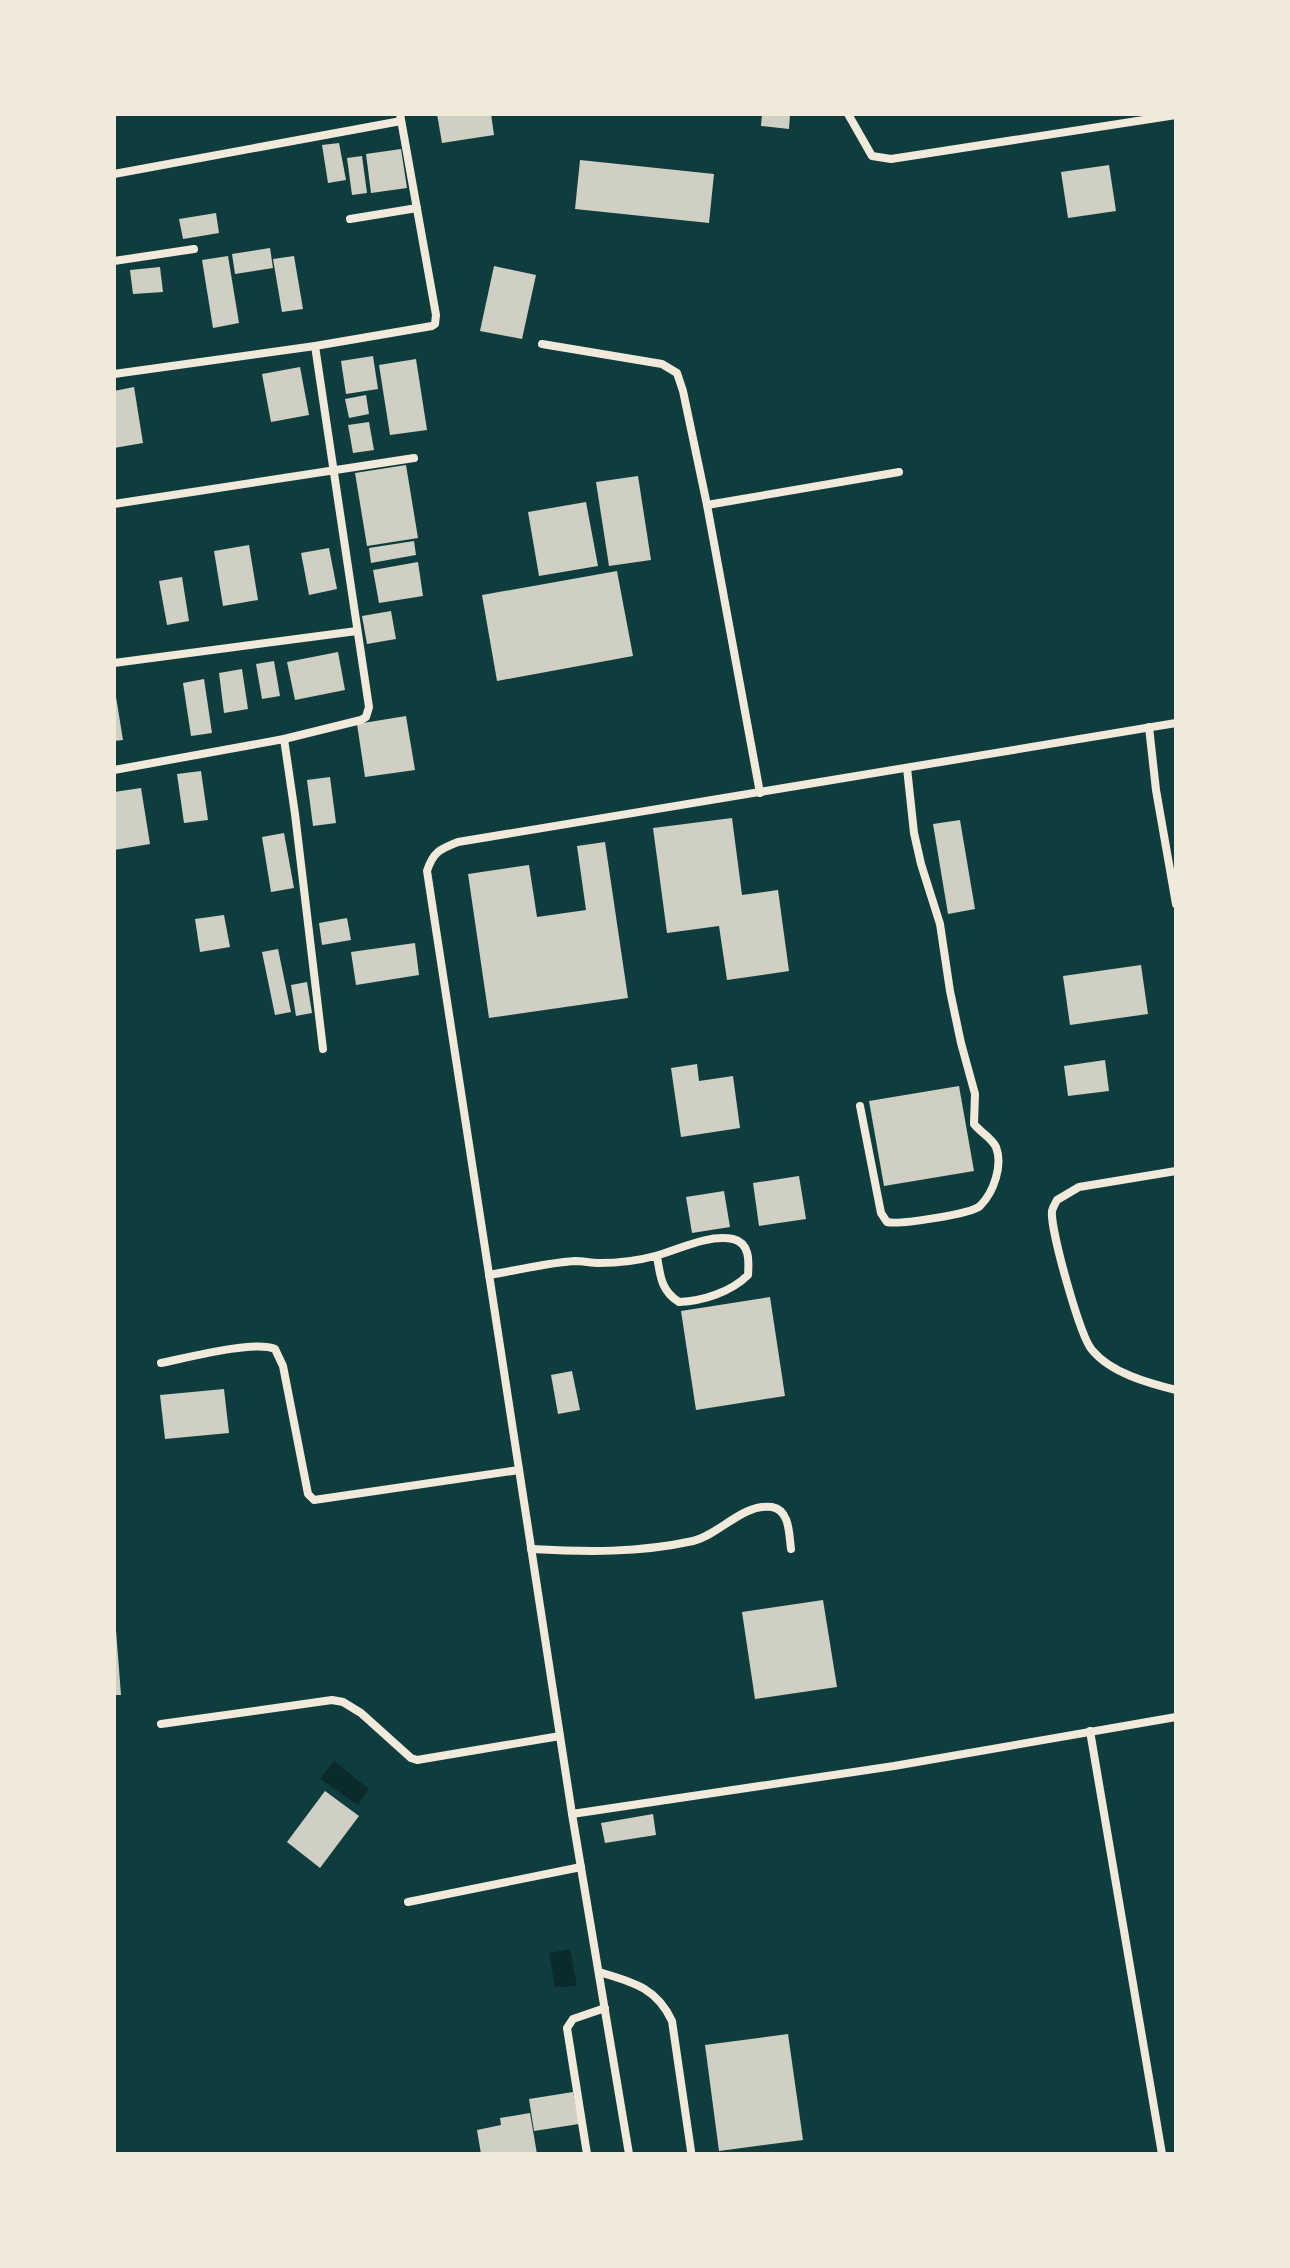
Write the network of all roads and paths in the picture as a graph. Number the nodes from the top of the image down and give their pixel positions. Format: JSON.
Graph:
{"nodes":[{"id":1,"x":848,"y":114,"type":"edge"},
{"id":2,"x":1176,"y":115,"type":"edge"},
{"id":3,"x":400,"y":118,"type":"edge"},
{"id":4,"x":114,"y":174,"type":"edge"},
{"id":5,"x":417,"y":208,"type":"junction"},
{"id":6,"x":350,"y":219,"type":"dead end"},
{"id":7,"x":194,"y":249,"type":"dead end"},
{"id":8,"x":114,"y":261,"type":"edge"},
{"id":9,"x":542,"y":344,"type":"dead end"},
{"id":10,"x":315,"y":346,"type":"junction"},
{"id":11,"x":114,"y":374,"type":"edge"},
{"id":12,"x":414,"y":458,"type":"dead end"},
{"id":13,"x":334,"y":470,"type":"junction"},
{"id":14,"x":899,"y":472,"type":"dead end"},
{"id":15,"x":114,"y":504,"type":"edge"},
{"id":16,"x":707,"y":505,"type":"junction"},
{"id":17,"x":357,"y":631,"type":"junction"},
{"id":18,"x":114,"y":663,"type":"edge"},
{"id":19,"x":1176,"y":723,"type":"edge"},
{"id":20,"x":1149,"y":727,"type":"junction"},
{"id":21,"x":284,"y":739,"type":"junction"},
{"id":22,"x":907,"y":768,"type":"junction"},
{"id":23,"x":114,"y":770,"type":"edge"},
{"id":24,"x":760,"y":793,"type":"junction"},
{"id":25,"x":1176,"y":904,"type":"edge"},
{"id":26,"x":323,"y":1049,"type":"dead end"},
{"id":27,"x":860,"y":1106,"type":"dead end"},
{"id":28,"x":1176,"y":1171,"type":"edge"},
{"id":29,"x":657,"y":1256,"type":"junction"},
{"id":30,"x":489,"y":1275,"type":"junction"},
{"id":31,"x":161,"y":1363,"type":"dead end"},
{"id":32,"x":1176,"y":1390,"type":"edge"},
{"id":33,"x":519,"y":1470,"type":"junction"},
{"id":34,"x":531,"y":1549,"type":"junction"},
{"id":35,"x":791,"y":1549,"type":"dead end"},
{"id":36,"x":1176,"y":1717,"type":"edge"},
{"id":37,"x":161,"y":1724,"type":"dead end"},
{"id":38,"x":1090,"y":1731,"type":"junction"},
{"id":39,"x":560,"y":1736,"type":"junction"},
{"id":40,"x":572,"y":1814,"type":"junction"},
{"id":41,"x":581,"y":1867,"type":"junction"},
{"id":42,"x":408,"y":1902,"type":"dead end"},
{"id":43,"x":599,"y":1972,"type":"junction"},
{"id":44,"x":605,"y":2008,"type":"junction"},
{"id":45,"x":691,"y":2151,"type":"dead end"},
{"id":46,"x":587,"y":2154,"type":"edge"},
{"id":47,"x":629,"y":2154,"type":"edge"},
{"id":48,"x":1162,"y":2154,"type":"edge"}],
"edges":[{"from":1,"to":2,"type":"street"},
{"from":3,"to":4,"type":"street"},
{"from":3,"to":5,"type":"street"},
{"from":5,"to":6,"type":"street"},
{"from":5,"to":10,"type":"street"},
{"from":7,"to":8,"type":"street"},
{"from":9,"to":16,"type":"street"},
{"from":10,"to":11,"type":"street"},
{"from":10,"to":13,"type":"street"},
{"from":12,"to":13,"type":"street"},
{"from":13,"to":15,"type":"street"},
{"from":13,"to":17,"type":"street"},
{"from":14,"to":16,"type":"street"},
{"from":16,"to":24,"type":"street"},
{"from":17,"to":18,"type":"street"},
{"from":17,"to":21,"type":"street"},
{"from":19,"to":20,"type":"street"},
{"from":20,"to":22,"type":"street"},
{"from":20,"to":25,"type":"street"},
{"from":21,"to":23,"type":"street"},
{"from":21,"to":26,"type":"street"},
{"from":22,"to":24,"type":"street"},
{"from":22,"to":27,"type":"street"},
{"from":24,"to":30,"type":"street"},
{"from":28,"to":32,"type":"street"},
{"from":29,"to":29,"type":"street"},
{"from":29,"to":30,"type":"street"},
{"from":30,"to":33,"type":"street"},
{"from":31,"to":33,"type":"street"},
{"from":33,"to":34,"type":"street"},
{"from":34,"to":35,"type":"street"},
{"from":34,"to":39,"type":"street"},
{"from":36,"to":38,"type":"street"},
{"from":37,"to":39,"type":"street"},
{"from":38,"to":40,"type":"street"},
{"from":38,"to":48,"type":"street"},
{"from":39,"to":40,"type":"street"},
{"from":40,"to":41,"type":"street"},
{"from":41,"to":42,"type":"street"},
{"from":41,"to":43,"type":"street"},
{"from":43,"to":44,"type":"street"},
{"from":43,"to":45,"type":"street"},
{"from":44,"to":46,"type":"street"},
{"from":44,"to":47,"type":"street"}]}
